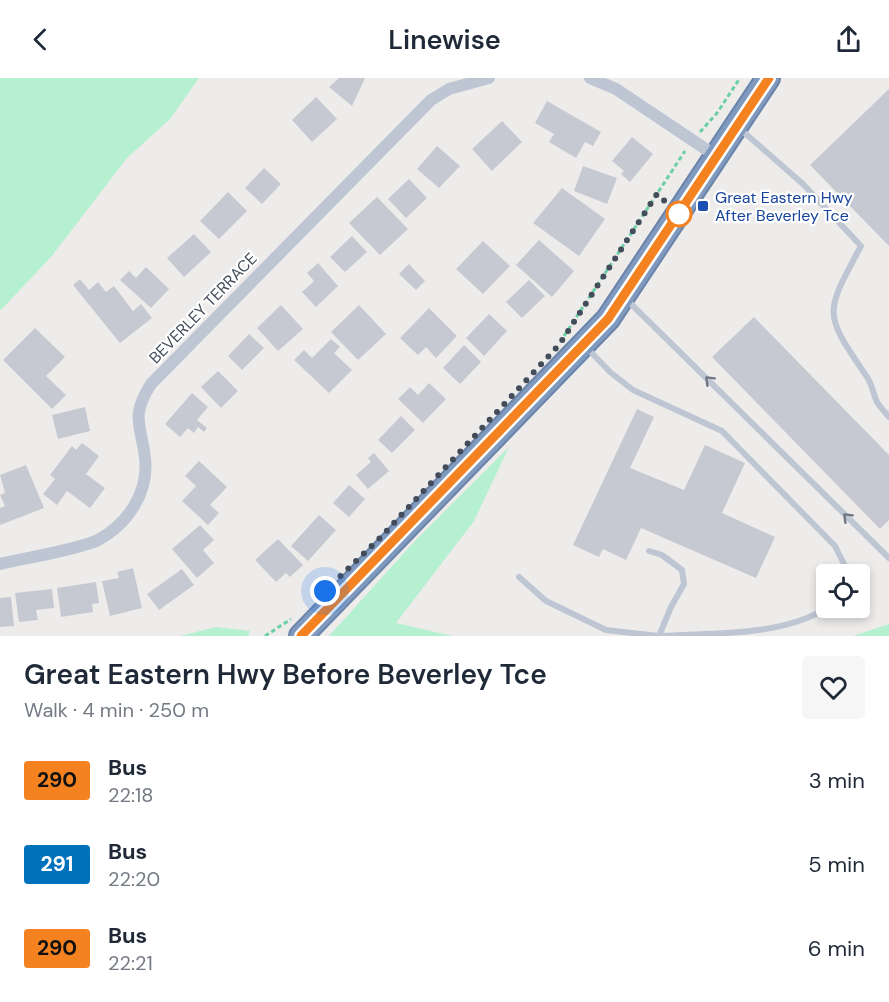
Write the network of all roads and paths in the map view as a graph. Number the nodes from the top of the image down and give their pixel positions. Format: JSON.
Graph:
{"nodes":[{"id":1,"x":489,"y":78,"type":"edge"},
{"id":2,"x":590,"y":78,"type":"edge"},
{"id":3,"x":740,"y":78,"type":"edge"},
{"id":4,"x":768,"y":78,"type":"edge"},
{"id":5,"x":737,"y":126,"type":"junction"},
{"id":6,"x":692,"y":140,"type":"junction"},
{"id":7,"x":716,"y":156,"type":"junction"},
{"id":8,"x":624,"y":297,"type":"junction"},
{"id":9,"x":559,"y":345,"type":"dead end"},
{"id":10,"x":584,"y":345,"type":"junction"},
{"id":11,"x":889,"y":417,"type":"edge"},
{"id":12,"x":649,"y":551,"type":"dead end"},
{"id":13,"x":889,"y":558,"type":"edge"},
{"id":14,"x":0,"y":564,"type":"edge"},
{"id":15,"x":844,"y":564,"type":"edge"},
{"id":16,"x":519,"y":577,"type":"dead end"},
{"id":17,"x":816,"y":615,"type":"edge"},
{"id":18,"x":301,"y":630,"type":"edge"},
{"id":19,"x":265,"y":636,"type":"edge"},
{"id":20,"x":660,"y":636,"type":"edge"}],
"edges":[{"from":1,"to":14,"type":"street","name":"BEVERLEY TERRACE"},
{"from":2,"to":6,"type":"street"},
{"from":3,"to":6,"type":"path"},
{"from":4,"to":5,"type":"highway"},
{"from":5,"to":7,"type":"highway"},
{"from":5,"to":11,"type":"lane"},
{"from":6,"to":7,"type":"street"},
{"from":6,"to":9,"type":"path"},
{"from":7,"to":8,"type":"highway"},
{"from":8,"to":10,"type":"highway"},
{"from":13,"to":8,"type":"lane","one_way":true},
{"from":10,"to":15,"type":"lane"},
{"from":10,"to":18,"type":"highway"},
{"from":12,"to":20,"type":"lane"},
{"from":16,"to":20,"type":"lane"},
{"from":17,"to":20,"type":"lane"},
{"from":18,"to":19,"type":"path"}]}
